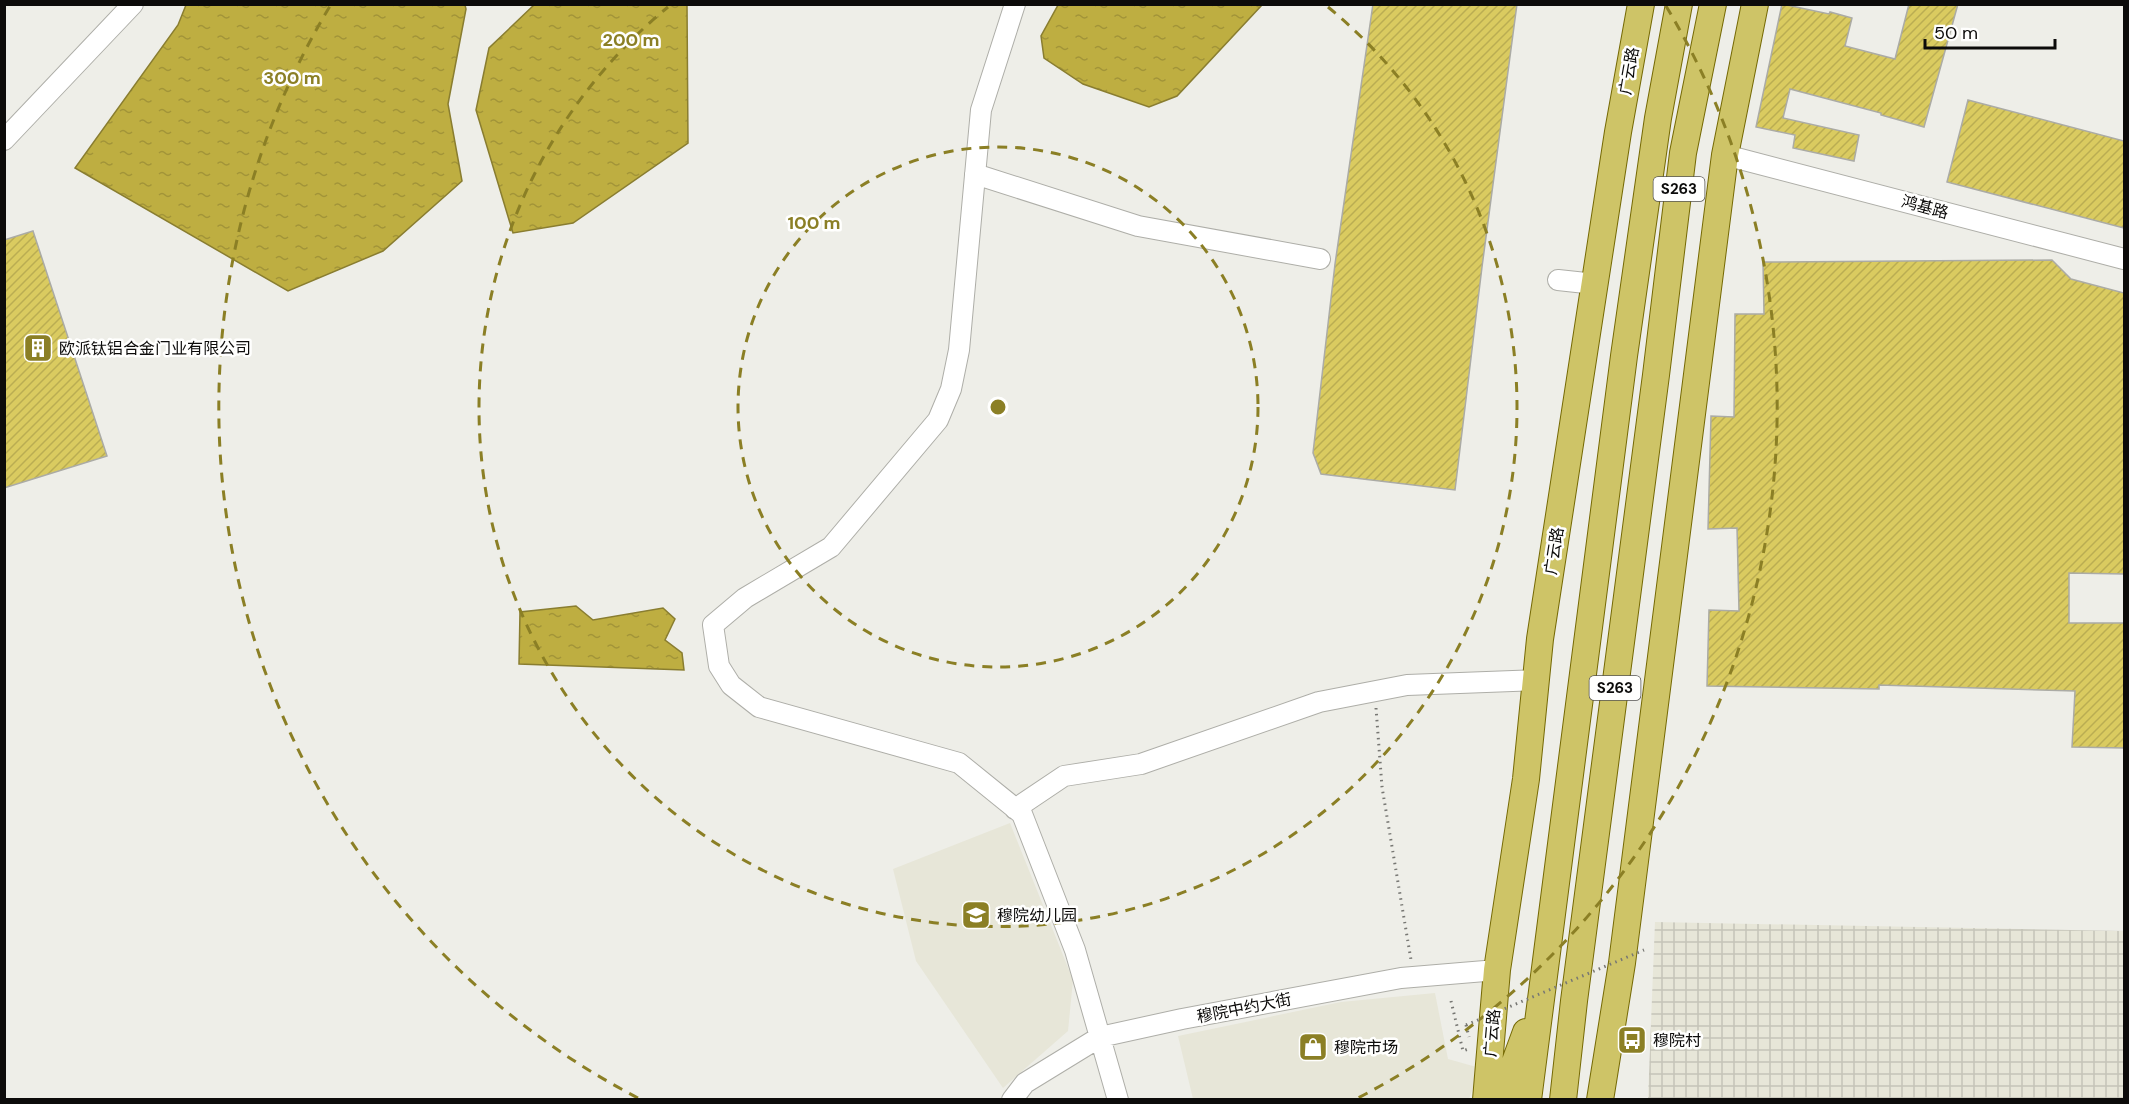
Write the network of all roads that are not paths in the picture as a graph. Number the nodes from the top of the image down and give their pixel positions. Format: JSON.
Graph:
{"nodes":[{"id":1,"x":133,"y":4,"type":"edge"},
{"id":2,"x":1015,"y":4,"type":"edge"},
{"id":3,"x":1641,"y":4,"type":"edge"},
{"id":4,"x":1679,"y":4,"type":"edge"},
{"id":5,"x":1713,"y":4,"type":"edge"},
{"id":6,"x":1755,"y":4,"type":"edge"},
{"id":7,"x":4,"y":140,"type":"edge"},
{"id":8,"x":1725,"y":155,"type":"junction"},
{"id":9,"x":975,"y":174,"type":"junction"},
{"id":10,"x":1320,"y":259,"type":"dead end"},
{"id":11,"x":2124,"y":259,"type":"edge"},
{"id":12,"x":1558,"y":280,"type":"dead end"},
{"id":13,"x":1595,"y":284,"type":"junction"},
{"id":14,"x":1536,"y":680,"type":"junction"},
{"id":15,"x":1015,"y":809,"type":"junction"},
{"id":16,"x":1497,"y":970,"type":"junction"},
{"id":17,"x":1543,"y":981,"type":"junction"},
{"id":18,"x":1574,"y":1001,"type":"junction"},
{"id":19,"x":1100,"y":1037,"type":"junction"},
{"id":20,"x":1601,"y":1091,"type":"edge"},
{"id":21,"x":1012,"y":1100,"type":"edge"},
{"id":22,"x":1118,"y":1100,"type":"edge"},
{"id":23,"x":1486,"y":1100,"type":"edge"},
{"id":24,"x":1501,"y":1100,"type":"edge"},
{"id":25,"x":1528,"y":1100,"type":"edge"},
{"id":26,"x":1563,"y":1100,"type":"edge"}],
"edges":[{"from":1,"to":7,"type":"street"},
{"from":2,"to":9,"type":"street"},
{"from":3,"to":13,"type":"main road","name":"广云路"},
{"from":4,"to":17,"type":"main road","number":"S263"},
{"from":5,"to":18,"type":"main road","number":"S263"},
{"from":6,"to":8,"type":"main road","number":"S263"},
{"from":8,"to":11,"type":"street","name":"鸿基路"},
{"from":8,"to":20,"type":"main road","number":"S263"},
{"from":9,"to":10,"type":"street"},
{"from":9,"to":15,"type":"street"},
{"from":12,"to":13,"type":"street"},
{"from":13,"to":14,"type":"main road","name":"广云路"},
{"from":14,"to":15,"type":"street"},
{"from":14,"to":16,"type":"main road","name":"广云路"},
{"from":15,"to":19,"type":"street"},
{"from":16,"to":19,"type":"street","name":"穆院中约大街"},
{"from":16,"to":23,"type":"main road","name":"广云路"},
{"from":17,"to":24,"type":"main road"},
{"from":17,"to":25,"type":"main road","number":"S263"},
{"from":18,"to":20,"type":"main road"},
{"from":18,"to":26,"type":"main road","number":"S263"},
{"from":19,"to":21,"type":"street","name":"穆院中约大街"},
{"from":19,"to":22,"type":"street"}]}
